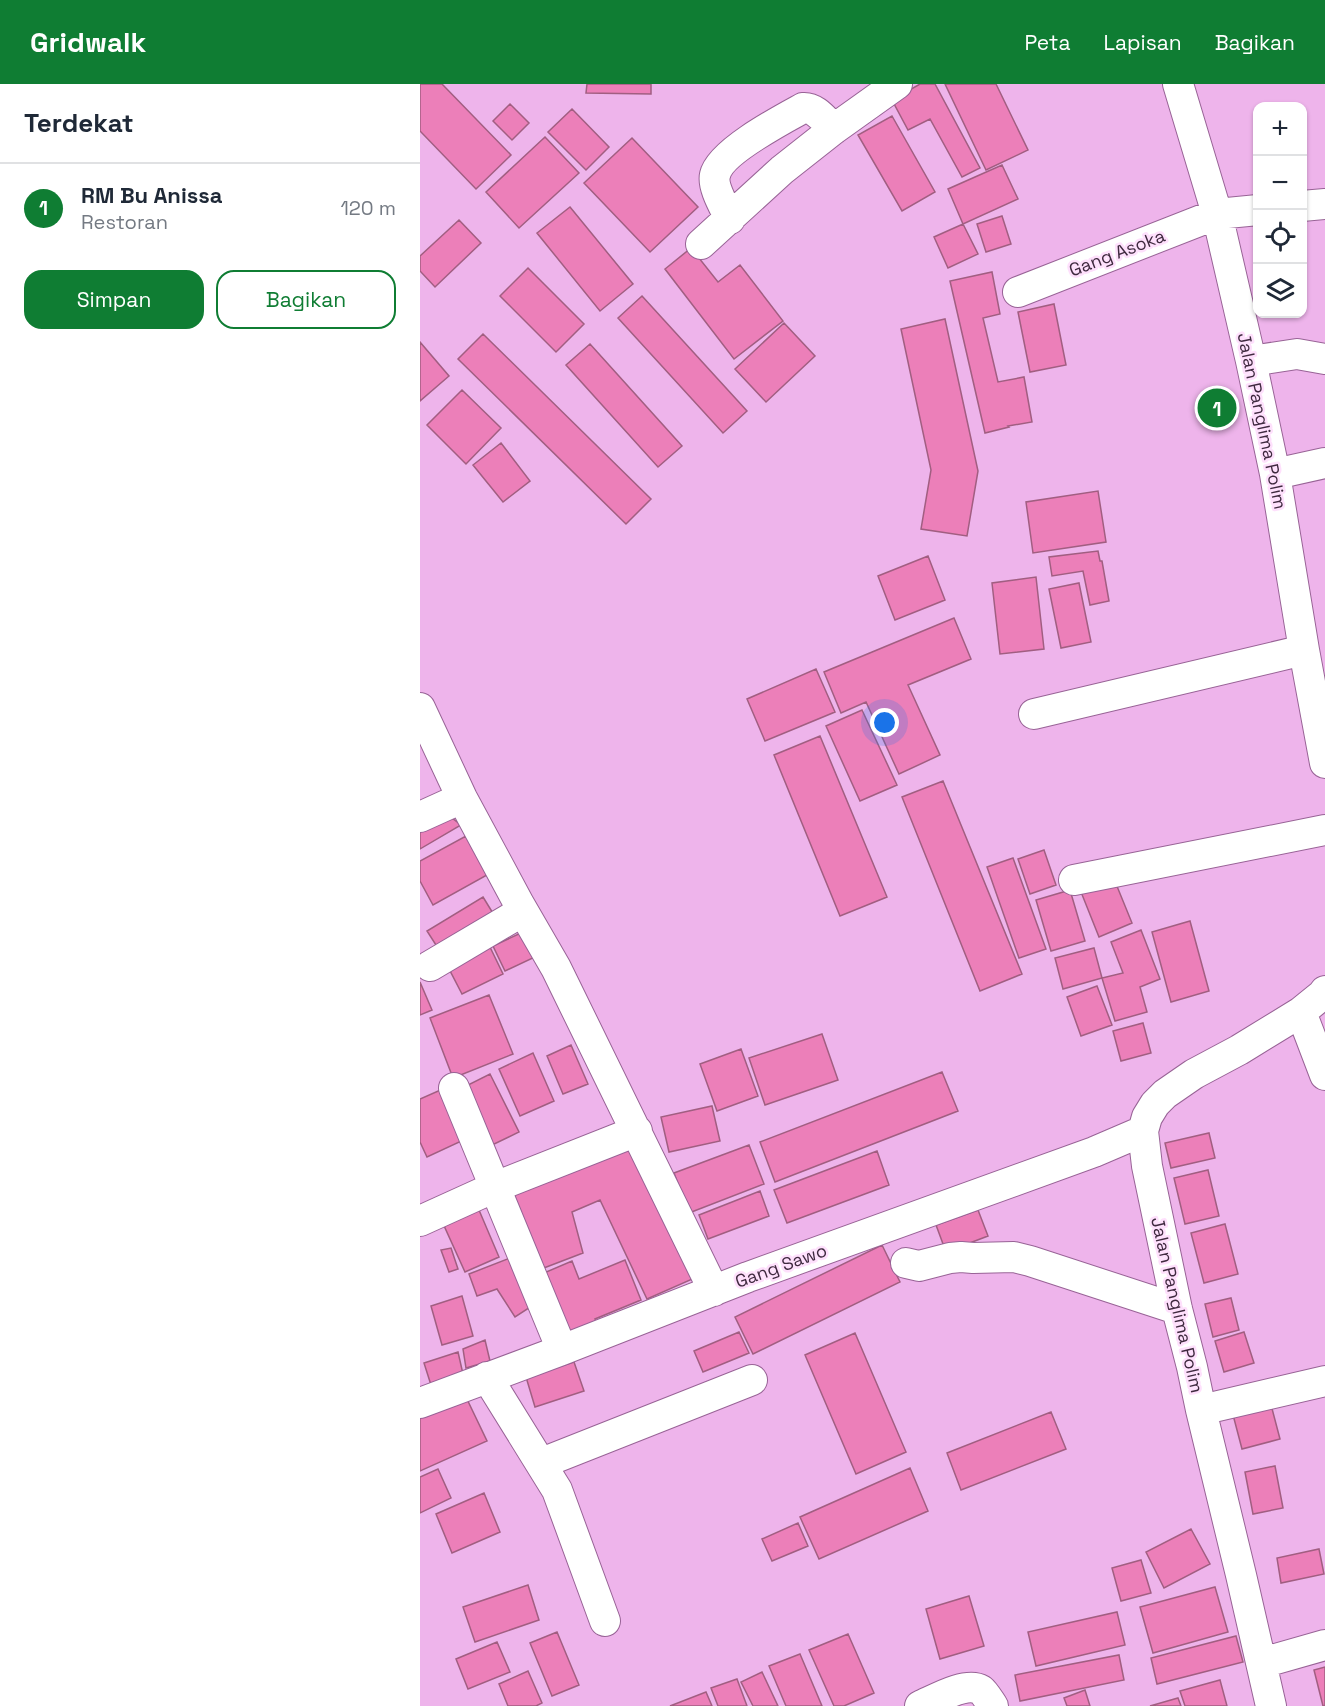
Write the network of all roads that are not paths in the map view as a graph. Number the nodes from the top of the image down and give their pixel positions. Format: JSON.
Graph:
{"nodes":[{"id":1,"x":897,"y":84,"type":"edge"},
{"id":2,"x":1178,"y":84,"type":"edge"},
{"id":3,"x":834,"y":129,"type":"junction"},
{"id":4,"x":1325,"y":204,"type":"edge"},
{"id":5,"x":1307,"y":206,"type":"edge"},
{"id":6,"x":1253,"y":210,"type":"edge"},
{"id":7,"x":1217,"y":214,"type":"junction"},
{"id":8,"x":730,"y":219,"type":"junction"},
{"id":9,"x":701,"y":244,"type":"dead end"},
{"id":10,"x":1018,"y":292,"type":"dead end"},
{"id":11,"x":1325,"y":359,"type":"edge"},
{"id":12,"x":1251,"y":362,"type":"junction"},
{"id":13,"x":1325,"y":463,"type":"edge"},
{"id":14,"x":1275,"y":474,"type":"junction"},
{"id":15,"x":1304,"y":650,"type":"junction"},
{"id":16,"x":420,"y":708,"type":"edge"},
{"id":17,"x":1034,"y":714,"type":"dead end"},
{"id":18,"x":1325,"y":764,"type":"edge"},
{"id":19,"x":462,"y":798,"type":"junction"},
{"id":20,"x":420,"y":818,"type":"edge"},
{"id":21,"x":1325,"y":830,"type":"edge"},
{"id":22,"x":1074,"y":880,"type":"dead end"},
{"id":23,"x":523,"y":911,"type":"junction"},
{"id":24,"x":430,"y":966,"type":"dead end"},
{"id":25,"x":1318,"y":998,"type":"edge"},
{"id":26,"x":1325,"y":1075,"type":"edge"},
{"id":27,"x":454,"y":1088,"type":"dead end"},
{"id":28,"x":637,"y":1131,"type":"junction"},
{"id":29,"x":1143,"y":1131,"type":"junction"},
{"id":30,"x":495,"y":1187,"type":"junction"},
{"id":31,"x":420,"y":1221,"type":"edge"},
{"id":32,"x":906,"y":1263,"type":"dead end"},
{"id":33,"x":714,"y":1291,"type":"junction"},
{"id":34,"x":1177,"y":1309,"type":"junction"},
{"id":35,"x":562,"y":1350,"type":"junction"},
{"id":36,"x":488,"y":1377,"type":"junction"},
{"id":37,"x":752,"y":1380,"type":"dead end"},
{"id":38,"x":1325,"y":1381,"type":"edge"},
{"id":39,"x":420,"y":1403,"type":"edge"},
{"id":40,"x":1201,"y":1410,"type":"junction"},
{"id":41,"x":542,"y":1463,"type":"junction"},
{"id":42,"x":605,"y":1621,"type":"dead end"},
{"id":43,"x":1325,"y":1645,"type":"edge"},
{"id":44,"x":1262,"y":1663,"type":"junction"},
{"id":45,"x":920,"y":1706,"type":"edge"},
{"id":46,"x":993,"y":1706,"type":"edge"},
{"id":47,"x":1271,"y":1706,"type":"edge"}],
"edges":[{"from":1,"to":3,"type":"street"},
{"from":2,"to":7,"type":"street","name":"Jalan Panglima Polim"},
{"from":3,"to":8,"type":"street"},
{"from":3,"to":8,"type":"street"},
{"from":4,"to":5,"type":"street"},
{"from":6,"to":7,"type":"street","name":"Gang Asoka"},
{"from":7,"to":10,"type":"street","name":"Gang Asoka"},
{"from":7,"to":12,"type":"street","name":"Jalan Panglima Polim"},
{"from":8,"to":9,"type":"street"},
{"from":11,"to":12,"type":"street"},
{"from":12,"to":14,"type":"street","name":"Jalan Panglima Polim"},
{"from":13,"to":14,"type":"street"},
{"from":14,"to":15,"type":"street","name":"Jalan Panglima Polim"},
{"from":15,"to":17,"type":"street"},
{"from":15,"to":18,"type":"street","name":"Jalan Panglima Polim"},
{"from":16,"to":19,"type":"street"},
{"from":19,"to":20,"type":"street"},
{"from":19,"to":23,"type":"street"},
{"from":21,"to":22,"type":"street"},
{"from":23,"to":24,"type":"street"},
{"from":23,"to":28,"type":"street"},
{"from":25,"to":26,"type":"street"},
{"from":25,"to":29,"type":"street"},
{"from":27,"to":30,"type":"street"},
{"from":28,"to":30,"type":"street"},
{"from":28,"to":33,"type":"street"},
{"from":29,"to":33,"type":"street","name":"Gang Sawo"},
{"from":29,"to":34,"type":"street","name":"Jalan Panglima Polim"},
{"from":30,"to":31,"type":"street"},
{"from":30,"to":35,"type":"street"},
{"from":32,"to":34,"type":"street"},
{"from":33,"to":35,"type":"street","name":"Gang Sawo"},
{"from":34,"to":40,"type":"street","name":"Jalan Panglima Polim"},
{"from":35,"to":36,"type":"street","name":"Gang Sawo"},
{"from":36,"to":39,"type":"street","name":"Gang Sawo"},
{"from":36,"to":41,"type":"street"},
{"from":37,"to":41,"type":"street"},
{"from":38,"to":40,"type":"street"},
{"from":40,"to":44,"type":"street","name":"Jalan Panglima Polim"},
{"from":41,"to":42,"type":"street"},
{"from":43,"to":44,"type":"street"},
{"from":44,"to":47,"type":"street","name":"Jalan Panglima Polim"},
{"from":45,"to":46,"type":"street"}]}
